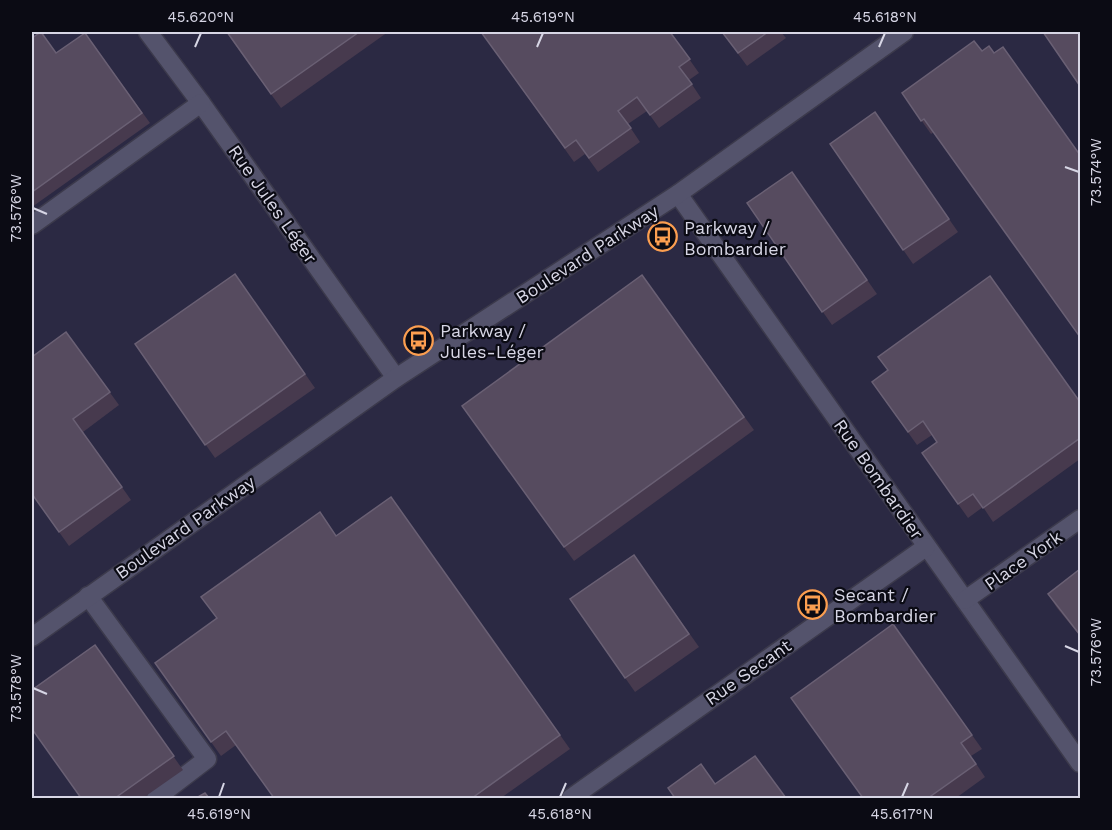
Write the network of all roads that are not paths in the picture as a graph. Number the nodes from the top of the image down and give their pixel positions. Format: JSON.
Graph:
{"nodes":[{"id":1,"x":148,"y":32,"type":"edge"},
{"id":2,"x":904,"y":32,"type":"edge"},
{"id":3,"x":201,"y":103,"type":"junction"},
{"id":4,"x":678,"y":194,"type":"junction"},
{"id":5,"x":32,"y":225,"type":"edge"},
{"id":6,"x":396,"y":378,"type":"junction"},
{"id":7,"x":1080,"y":519,"type":"edge"},
{"id":8,"x":926,"y":547,"type":"junction"},
{"id":9,"x":88,"y":596,"type":"junction"},
{"id":10,"x":965,"y":600,"type":"junction"},
{"id":11,"x":32,"y":637,"type":"edge"},
{"id":12,"x":1080,"y":762,"type":"edge"},
{"id":13,"x":156,"y":798,"type":"edge"},
{"id":14,"x":571,"y":798,"type":"edge"}],
"edges":[{"from":1,"to":3,"type":"street","name":"Rue Jules Léger"},
{"from":2,"to":4,"type":"street","name":"Boulevard Parkway"},
{"from":3,"to":5,"type":"street"},
{"from":3,"to":6,"type":"street","name":"Rue Jules Léger"},
{"from":4,"to":6,"type":"street","name":"Boulevard Parkway"},
{"from":4,"to":8,"type":"street","name":"Rue Bombardier"},
{"from":6,"to":9,"type":"street","name":"Boulevard Parkway"},
{"from":7,"to":10,"type":"street","name":"Place York"},
{"from":8,"to":10,"type":"street","name":"Rue Bombardier"},
{"from":8,"to":14,"type":"street","name":"Rue Secant"},
{"from":9,"to":11,"type":"street","name":"Boulevard Parkway"},
{"from":9,"to":13,"type":"street"},
{"from":10,"to":12,"type":"street","name":"Rue Bombardier"}]}
